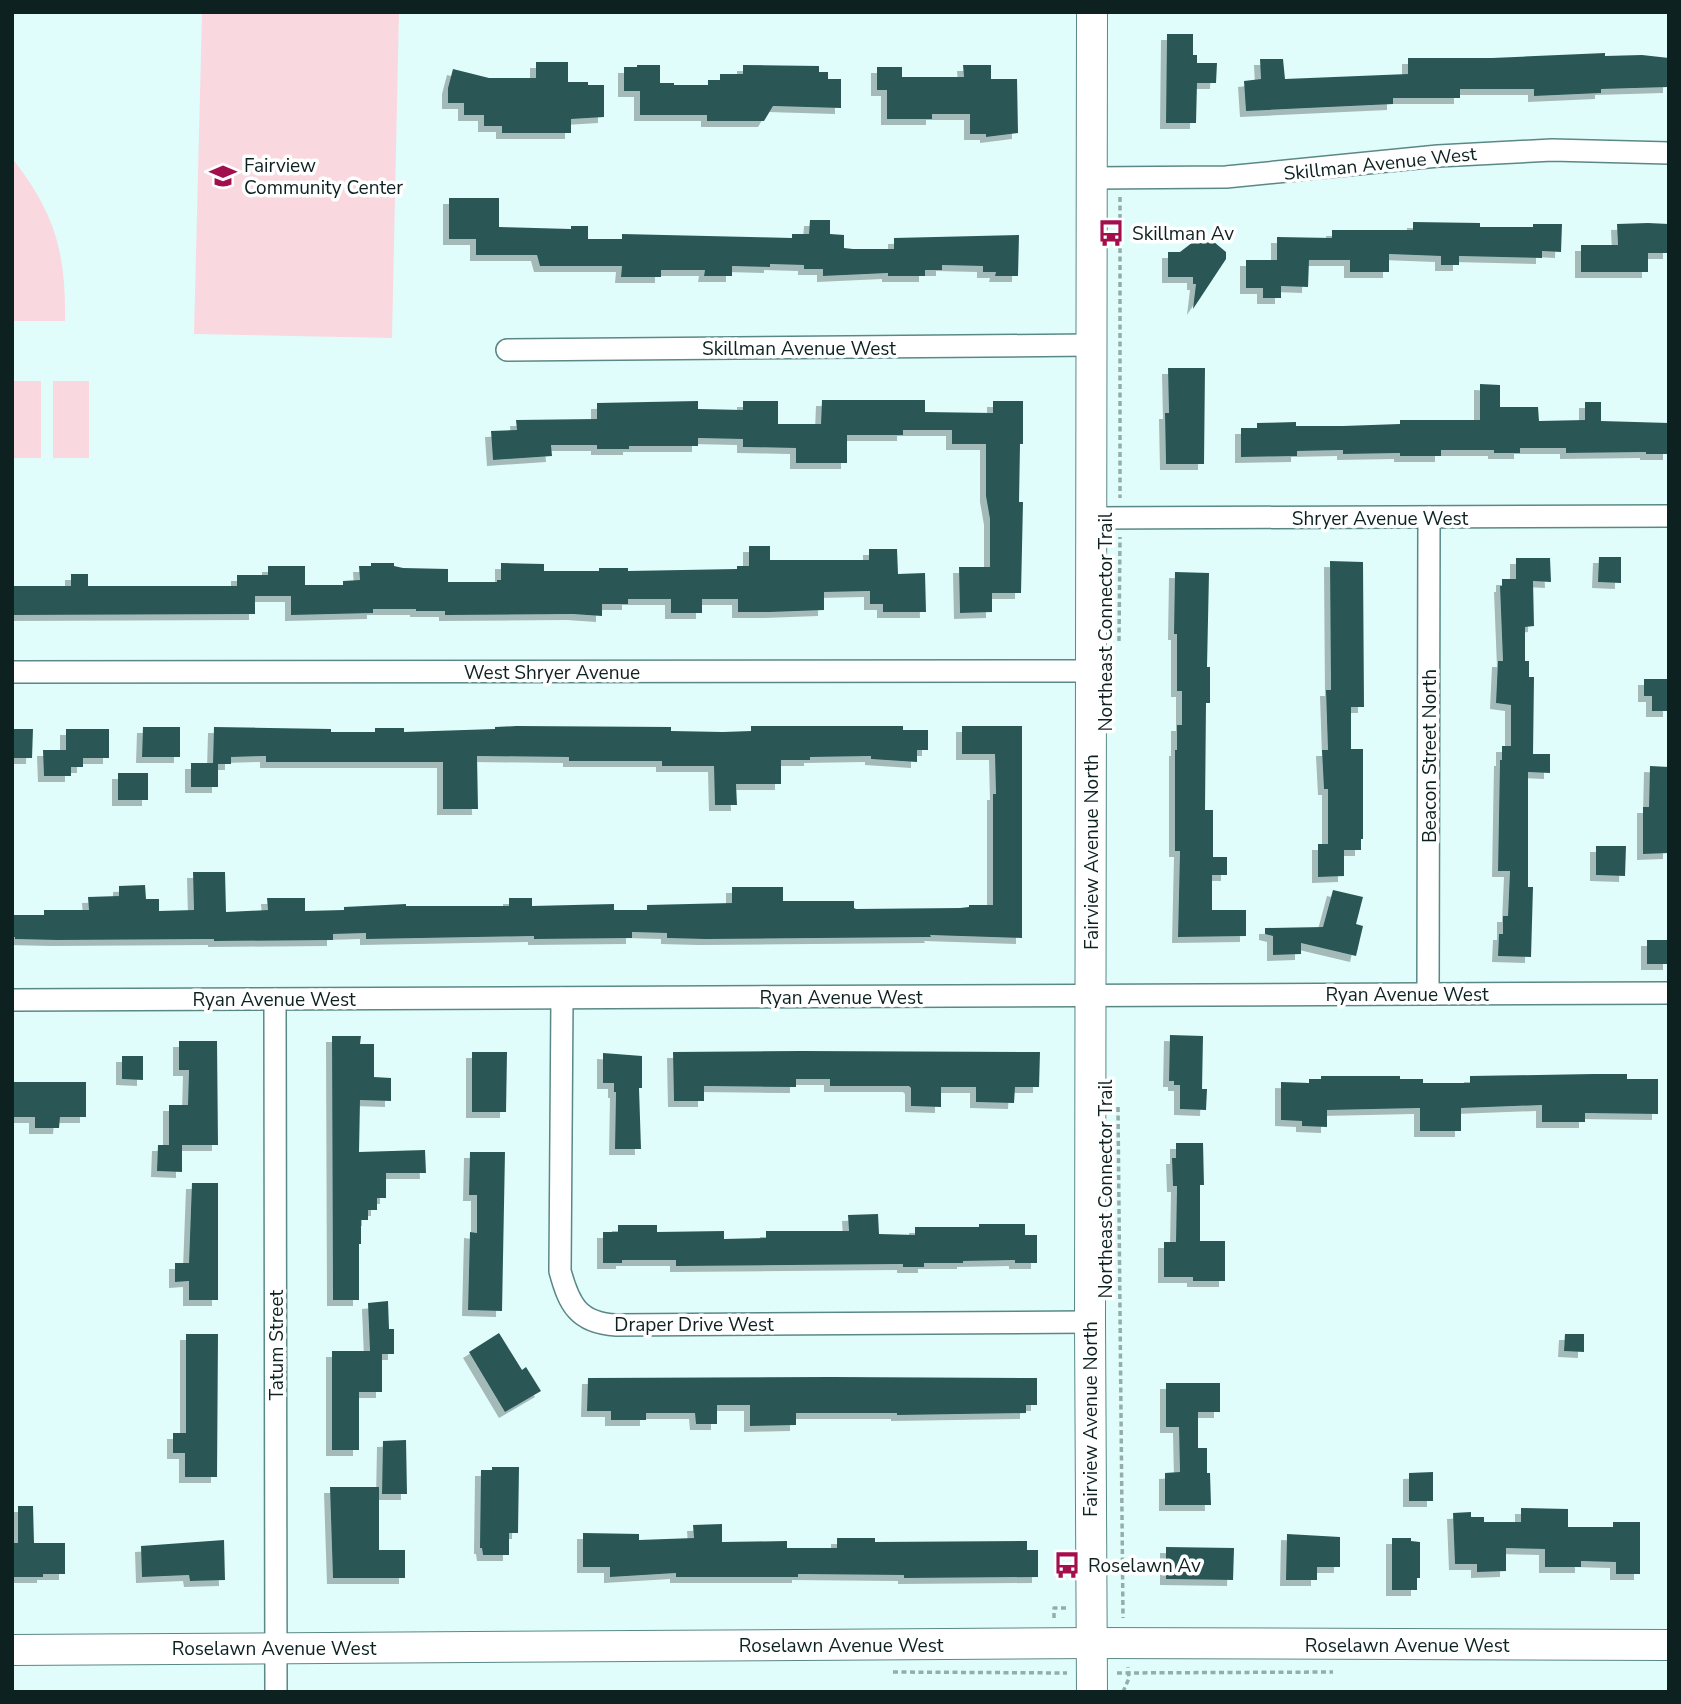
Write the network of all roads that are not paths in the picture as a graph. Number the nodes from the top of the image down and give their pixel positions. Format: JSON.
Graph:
{"nodes":[{"id":1,"x":1092,"y":12,"type":"edge"},
{"id":2,"x":1669,"y":153,"type":"edge"},
{"id":3,"x":1106,"y":178,"type":"junction"},
{"id":4,"x":1091,"y":345,"type":"junction"},
{"id":5,"x":507,"y":350,"type":"dead end"},
{"id":6,"x":1669,"y":516,"type":"edge"},
{"id":7,"x":1430,"y":517,"type":"junction"},
{"id":8,"x":1105,"y":518,"type":"junction"},
{"id":9,"x":1091,"y":671,"type":"junction"},
{"id":10,"x":12,"y":672,"type":"edge"},
{"id":11,"x":1669,"y":993,"type":"edge"},
{"id":12,"x":1428,"y":994,"type":"junction"},
{"id":13,"x":1090,"y":996,"type":"junction"},
{"id":14,"x":562,"y":998,"type":"junction"},
{"id":15,"x":275,"y":999,"type":"junction"},
{"id":16,"x":12,"y":1000,"type":"edge"},
{"id":17,"x":1090,"y":1322,"type":"junction"},
{"id":18,"x":1092,"y":1643,"type":"junction"},
{"id":19,"x":1669,"y":1645,"type":"edge"},
{"id":20,"x":276,"y":1648,"type":"junction"},
{"id":21,"x":12,"y":1650,"type":"edge"},
{"id":22,"x":276,"y":1692,"type":"edge"},
{"id":23,"x":1092,"y":1692,"type":"edge"}],
"edges":[{"from":1,"to":3,"type":"street","name":"Fairview Avenue North"},
{"from":2,"to":3,"type":"street","name":"Skillman Avenue West"},
{"from":3,"to":4,"type":"street","name":"Fairview Avenue North"},
{"from":4,"to":5,"type":"street","name":"Skillman Avenue West"},
{"from":4,"to":8,"type":"street","name":"Fairview Avenue North"},
{"from":6,"to":7,"type":"street","name":"Shryer Avenue West"},
{"from":7,"to":8,"type":"street","name":"Shryer Avenue West"},
{"from":7,"to":12,"type":"street","name":"Beacon Street North"},
{"from":8,"to":9,"type":"street","name":"Fairview Avenue North"},
{"from":9,"to":10,"type":"street","name":"West Shryer Avenue"},
{"from":9,"to":13,"type":"street","name":"Fairview Avenue North"},
{"from":11,"to":12,"type":"street","name":"Ryan Avenue West"},
{"from":12,"to":13,"type":"street","name":"Ryan Avenue West"},
{"from":13,"to":14,"type":"street","name":"Ryan Avenue West"},
{"from":13,"to":17,"type":"street","name":"Fairview Avenue North"},
{"from":14,"to":15,"type":"street","name":"Ryan Avenue West"},
{"from":14,"to":17,"type":"street","name":"Draper Drive West"},
{"from":15,"to":16,"type":"street","name":"Ryan Avenue West"},
{"from":15,"to":20,"type":"street","name":"Tatum Street"},
{"from":17,"to":18,"type":"street","name":"Fairview Avenue North"},
{"from":18,"to":19,"type":"street","name":"Roselawn Avenue West"},
{"from":18,"to":20,"type":"street","name":"Roselawn Avenue West"},
{"from":18,"to":23,"type":"street","name":"Fairview Avenue North"},
{"from":20,"to":21,"type":"street","name":"Roselawn Avenue West"},
{"from":20,"to":22,"type":"street","name":"Tatum Street"}]}
